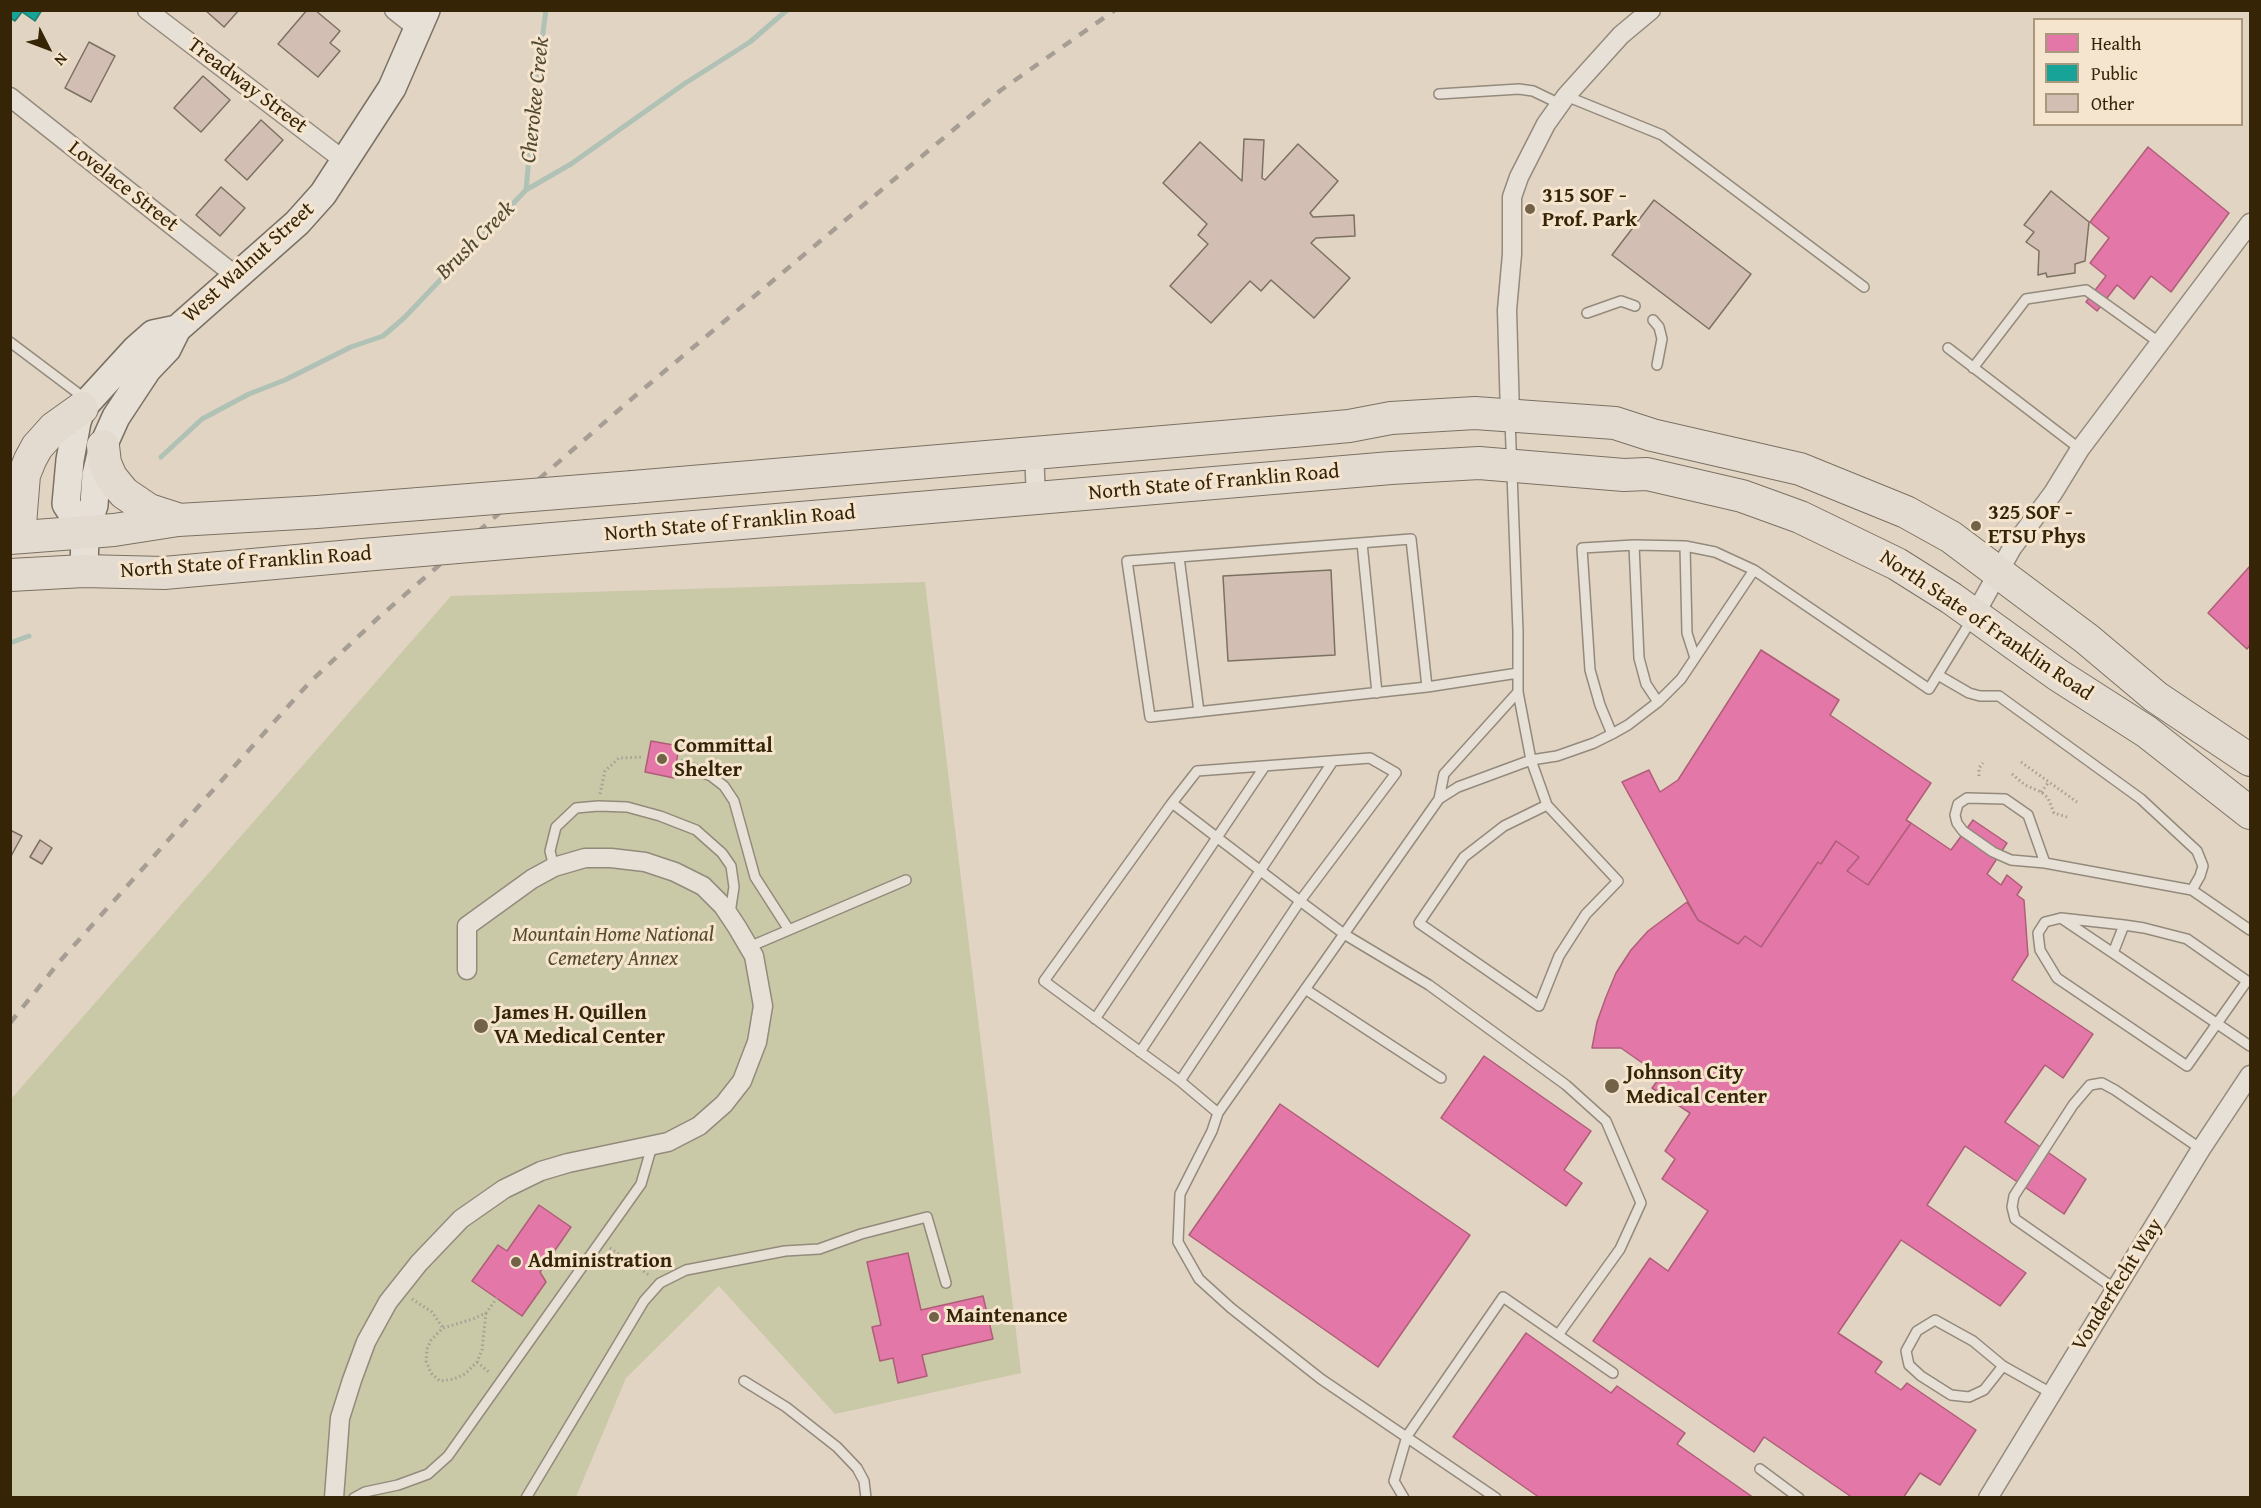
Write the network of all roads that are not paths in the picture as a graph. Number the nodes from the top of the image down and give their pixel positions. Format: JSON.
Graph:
{"nodes":[{"id":1,"x":147,"y":10,"type":"edge"},
{"id":2,"x":394,"y":10,"type":"edge"},
{"id":3,"x":1651,"y":10,"type":"edge"},
{"id":4,"x":422,"y":20,"type":"edge"},
{"id":5,"x":1439,"y":94,"type":"dead end"},
{"id":6,"x":10,"y":97,"type":"edge"},
{"id":7,"x":1563,"y":100,"type":"junction"},
{"id":8,"x":346,"y":162,"type":"junction"},
{"id":9,"x":2250,"y":223,"type":"edge"},
{"id":10,"x":236,"y":276,"type":"junction"},
{"id":11,"x":1864,"y":287,"type":"dead end"},
{"id":12,"x":1635,"y":306,"type":"dead end"},
{"id":13,"x":1587,"y":313,"type":"dead end"},
{"id":14,"x":1653,"y":320,"type":"dead end"},
{"id":15,"x":177,"y":329,"type":"junction"},
{"id":16,"x":10,"y":342,"type":"edge"},
{"id":17,"x":2160,"y":343,"type":"junction"},
{"id":18,"x":1948,"y":348,"type":"dead end"},
{"id":19,"x":1656,"y":365,"type":"dead end"},
{"id":20,"x":1973,"y":368,"type":"junction"},
{"id":21,"x":85,"y":404,"type":"junction"},
{"id":22,"x":1510,"y":415,"type":"junction"},
{"id":23,"x":103,"y":446,"type":"junction"},
{"id":24,"x":2080,"y":449,"type":"junction"},
{"id":25,"x":1034,"y":452,"type":"junction"},
{"id":26,"x":1512,"y":464,"type":"junction"},
{"id":27,"x":1036,"y":498,"type":"junction"},
{"id":28,"x":178,"y":520,"type":"junction"},
{"id":29,"x":85,"y":533,"type":"junction"},
{"id":30,"x":15,"y":538,"type":"edge"},
{"id":31,"x":1362,"y":543,"type":"junction"},
{"id":32,"x":1634,"y":545,"type":"junction"},
{"id":33,"x":1685,"y":546,"type":"junction"},
{"id":34,"x":1179,"y":557,"type":"junction"},
{"id":35,"x":1754,"y":570,"type":"junction"},
{"id":36,"x":84,"y":571,"type":"junction"},
{"id":37,"x":1998,"y":573,"type":"junction"},
{"id":38,"x":10,"y":574,"type":"edge"},
{"id":39,"x":1975,"y":614,"type":"junction"},
{"id":40,"x":1695,"y":658,"type":"junction"},
{"id":41,"x":1518,"y":673,"type":"junction"},
{"id":42,"x":1938,"y":675,"type":"junction"},
{"id":43,"x":1427,"y":687,"type":"junction"},
{"id":44,"x":1518,"y":692,"type":"junction"},
{"id":45,"x":1377,"y":693,"type":"junction"},
{"id":46,"x":1658,"y":702,"type":"junction"},
{"id":47,"x":1199,"y":712,"type":"junction"},
{"id":48,"x":1612,"y":734,"type":"junction"},
{"id":49,"x":1530,"y":760,"type":"junction"},
{"id":50,"x":2250,"y":760,"type":"edge"},
{"id":51,"x":1333,"y":761,"type":"junction"},
{"id":52,"x":684,"y":765,"type":"dead end"},
{"id":53,"x":1265,"y":766,"type":"junction"},
{"id":54,"x":1438,"y":799,"type":"junction"},
{"id":55,"x":1172,"y":803,"type":"junction"},
{"id":56,"x":1547,"y":805,"type":"junction"},
{"id":57,"x":2250,"y":813,"type":"edge"},
{"id":58,"x":1216,"y":837,"type":"junction"},
{"id":59,"x":2045,"y":863,"type":"junction"},
{"id":60,"x":555,"y":867,"type":"junction"},
{"id":61,"x":1260,"y":870,"type":"junction"},
{"id":62,"x":906,"y":880,"type":"dead end"},
{"id":63,"x":2192,"y":890,"type":"junction"},
{"id":64,"x":1300,"y":901,"type":"junction"},
{"id":65,"x":730,"y":916,"type":"junction"},
{"id":66,"x":2061,"y":918,"type":"junction"},
{"id":67,"x":2124,"y":925,"type":"junction"},
{"id":68,"x":789,"y":930,"type":"junction"},
{"id":69,"x":2250,"y":930,"type":"edge"},
{"id":70,"x":1344,"y":934,"type":"junction"},
{"id":71,"x":749,"y":947,"type":"junction"},
{"id":72,"x":2113,"y":952,"type":"junction"},
{"id":73,"x":466,"y":970,"type":"dead end"},
{"id":74,"x":1305,"y":989,"type":"junction"},
{"id":75,"x":1095,"y":1019,"type":"junction"},
{"id":76,"x":2217,"y":1025,"type":"junction"},
{"id":77,"x":2250,"y":1046,"type":"edge"},
{"id":78,"x":1140,"y":1052,"type":"junction"},
{"id":79,"x":2250,"y":1075,"type":"edge"},
{"id":80,"x":1441,"y":1078,"type":"dead end"},
{"id":81,"x":1180,"y":1081,"type":"junction"},
{"id":82,"x":1218,"y":1113,"type":"junction"},
{"id":83,"x":652,"y":1146,"type":"junction"},
{"id":84,"x":2201,"y":1149,"type":"junction"},
{"id":85,"x":946,"y":1283,"type":"dead end"},
{"id":86,"x":2115,"y":1289,"type":"junction"},
{"id":87,"x":1558,"y":1335,"type":"junction"},
{"id":88,"x":2003,"y":1366,"type":"junction"},
{"id":89,"x":1613,"y":1373,"type":"dead end"},
{"id":90,"x":744,"y":1381,"type":"dead end"},
{"id":91,"x":2051,"y":1393,"type":"junction"},
{"id":92,"x":1407,"y":1436,"type":"junction"},
{"id":93,"x":1760,"y":1469,"type":"dead end"},
{"id":94,"x":334,"y":1497,"type":"edge"},
{"id":95,"x":354,"y":1497,"type":"edge"},
{"id":96,"x":526,"y":1497,"type":"edge"},
{"id":97,"x":866,"y":1497,"type":"edge"},
{"id":98,"x":1404,"y":1497,"type":"edge"},
{"id":99,"x":1496,"y":1497,"type":"edge"},
{"id":100,"x":1799,"y":1497,"type":"edge"},
{"id":101,"x":1988,"y":1497,"type":"edge"}],
"edges":[{"from":1,"to":8,"type":"street","name":"Treadway Street"},
{"from":2,"to":4,"type":"street"},
{"from":3,"to":7,"type":"street"},
{"from":4,"to":8,"type":"main road","name":"West Walnut Street"},
{"from":5,"to":7,"type":"lane"},
{"from":6,"to":10,"type":"street","name":"Lovelace Street"},
{"from":7,"to":11,"type":"lane"},
{"from":7,"to":22,"type":"street"},
{"from":8,"to":10,"type":"main road","name":"West Walnut Street"},
{"from":9,"to":17,"type":"street"},
{"from":10,"to":15,"type":"main road","name":"West Walnut Street"},
{"from":12,"to":13,"type":"lane"},
{"from":14,"to":19,"type":"lane"},
{"from":15,"to":21,"type":"main road","name":"West Walnut Street"},
{"from":15,"to":23,"type":"main road","name":"West Walnut Street"},
{"from":16,"to":21,"type":"lane"},
{"from":17,"to":20,"type":"lane"},
{"from":17,"to":24,"type":"street"},
{"from":18,"to":20,"type":"lane"},
{"from":20,"to":24,"type":"lane"},
{"from":21,"to":29,"type":"main road","name":"West Walnut Street"},
{"from":21,"to":30,"type":"highway"},
{"from":22,"to":25,"type":"highway","name":"North State of Franklin Road"},
{"from":22,"to":26,"type":"lane"},
{"from":22,"to":37,"type":"highway","name":"North State of Franklin Road"},
{"from":23,"to":28,"type":"highway"},
{"from":23,"to":29,"type":"main road","name":"West Walnut Street"},
{"from":24,"to":37,"type":"street"},
{"from":25,"to":27,"type":"street"},
{"from":25,"to":28,"type":"highway","name":"North State of Franklin Road","bridge":true},
{"from":26,"to":27,"type":"highway","name":"North State of Franklin Road"},
{"from":26,"to":39,"type":"highway","name":"North State of Franklin Road"},
{"from":26,"to":41,"type":"lane"},
{"from":27,"to":36,"type":"highway","name":"North State of Franklin Road","bridge":true},
{"from":28,"to":29,"type":"highway","name":"North State of Franklin Road"},
{"from":29,"to":30,"type":"highway","name":"North State of Franklin Road"},
{"from":29,"to":36,"type":"main road","name":"West Walnut Street"},
{"from":31,"to":34,"type":"lane"},
{"from":31,"to":43,"type":"lane"},
{"from":31,"to":45,"type":"lane"},
{"from":32,"to":33,"type":"lane"},
{"from":32,"to":46,"type":"lane"},
{"from":32,"to":48,"type":"lane"},
{"from":33,"to":35,"type":"lane"},
{"from":33,"to":40,"type":"lane"},
{"from":34,"to":47,"type":"lane"},
{"from":34,"to":47,"type":"lane"},
{"from":35,"to":40,"type":"lane"},
{"from":35,"to":42,"type":"lane"},
{"from":36,"to":38,"type":"highway","name":"North State of Franklin Road"},
{"from":37,"to":39,"type":"street"},
{"from":37,"to":50,"type":"highway","name":"North State of Franklin Road"},
{"from":39,"to":42,"type":"lane"},
{"from":39,"to":57,"type":"highway","name":"North State of Franklin Road"},
{"from":40,"to":46,"type":"lane"},
{"from":41,"to":43,"type":"lane"},
{"from":41,"to":44,"type":"lane"},
{"from":42,"to":63,"type":"lane"},
{"from":43,"to":45,"type":"lane"},
{"from":44,"to":49,"type":"lane"},
{"from":44,"to":54,"type":"lane"},
{"from":45,"to":47,"type":"lane"},
{"from":46,"to":48,"type":"lane"},
{"from":48,"to":49,"type":"lane"},
{"from":49,"to":54,"type":"lane"},
{"from":49,"to":56,"type":"lane"},
{"from":51,"to":53,"type":"lane"},
{"from":51,"to":61,"type":"lane"},
{"from":51,"to":64,"type":"lane"},
{"from":52,"to":68,"type":"lane"},
{"from":53,"to":55,"type":"lane"},
{"from":53,"to":58,"type":"lane"},
{"from":54,"to":70,"type":"lane"},
{"from":55,"to":58,"type":"lane"},
{"from":55,"to":75,"type":"lane"},
{"from":56,"to":56,"type":"lane"},
{"from":58,"to":61,"type":"lane"},
{"from":58,"to":75,"type":"lane"},
{"from":59,"to":59,"type":"lane"},
{"from":59,"to":63,"type":"lane"},
{"from":60,"to":65,"type":"street"},
{"from":60,"to":65,"type":"lane"},
{"from":60,"to":73,"type":"street"},
{"from":61,"to":64,"type":"lane"},
{"from":61,"to":78,"type":"lane"},
{"from":62,"to":68,"type":"lane"},
{"from":63,"to":69,"type":"lane"},
{"from":64,"to":70,"type":"lane"},
{"from":64,"to":81,"type":"lane"},
{"from":65,"to":71,"type":"street"},
{"from":66,"to":67,"type":"lane"},
{"from":66,"to":72,"type":"lane"},
{"from":66,"to":76,"type":"lane"},
{"from":67,"to":72,"type":"lane"},
{"from":67,"to":76,"type":"lane"},
{"from":68,"to":71,"type":"lane"},
{"from":70,"to":74,"type":"lane"},
{"from":70,"to":87,"type":"lane"},
{"from":71,"to":83,"type":"street"},
{"from":72,"to":76,"type":"lane"},
{"from":74,"to":80,"type":"lane"},
{"from":74,"to":82,"type":"lane"},
{"from":75,"to":78,"type":"lane"},
{"from":76,"to":77,"type":"lane"},
{"from":78,"to":81,"type":"lane"},
{"from":79,"to":84,"type":"street","name":"Vonderfecht Way"},
{"from":81,"to":82,"type":"lane"},
{"from":82,"to":92,"type":"lane"},
{"from":83,"to":94,"type":"street"},
{"from":83,"to":95,"type":"lane"},
{"from":84,"to":86,"type":"street","name":"Vonderfecht Way"},
{"from":84,"to":86,"type":"lane"},
{"from":85,"to":96,"type":"lane"},
{"from":86,"to":91,"type":"street","name":"Vonderfecht Way"},
{"from":87,"to":89,"type":"lane"},
{"from":87,"to":92,"type":"lane"},
{"from":88,"to":88,"type":"lane"},
{"from":88,"to":91,"type":"lane"},
{"from":90,"to":97,"type":"lane"},
{"from":91,"to":101,"type":"street","name":"Vonderfecht Way"},
{"from":92,"to":98,"type":"lane"},
{"from":92,"to":99,"type":"lane"},
{"from":93,"to":100,"type":"lane"}]}
